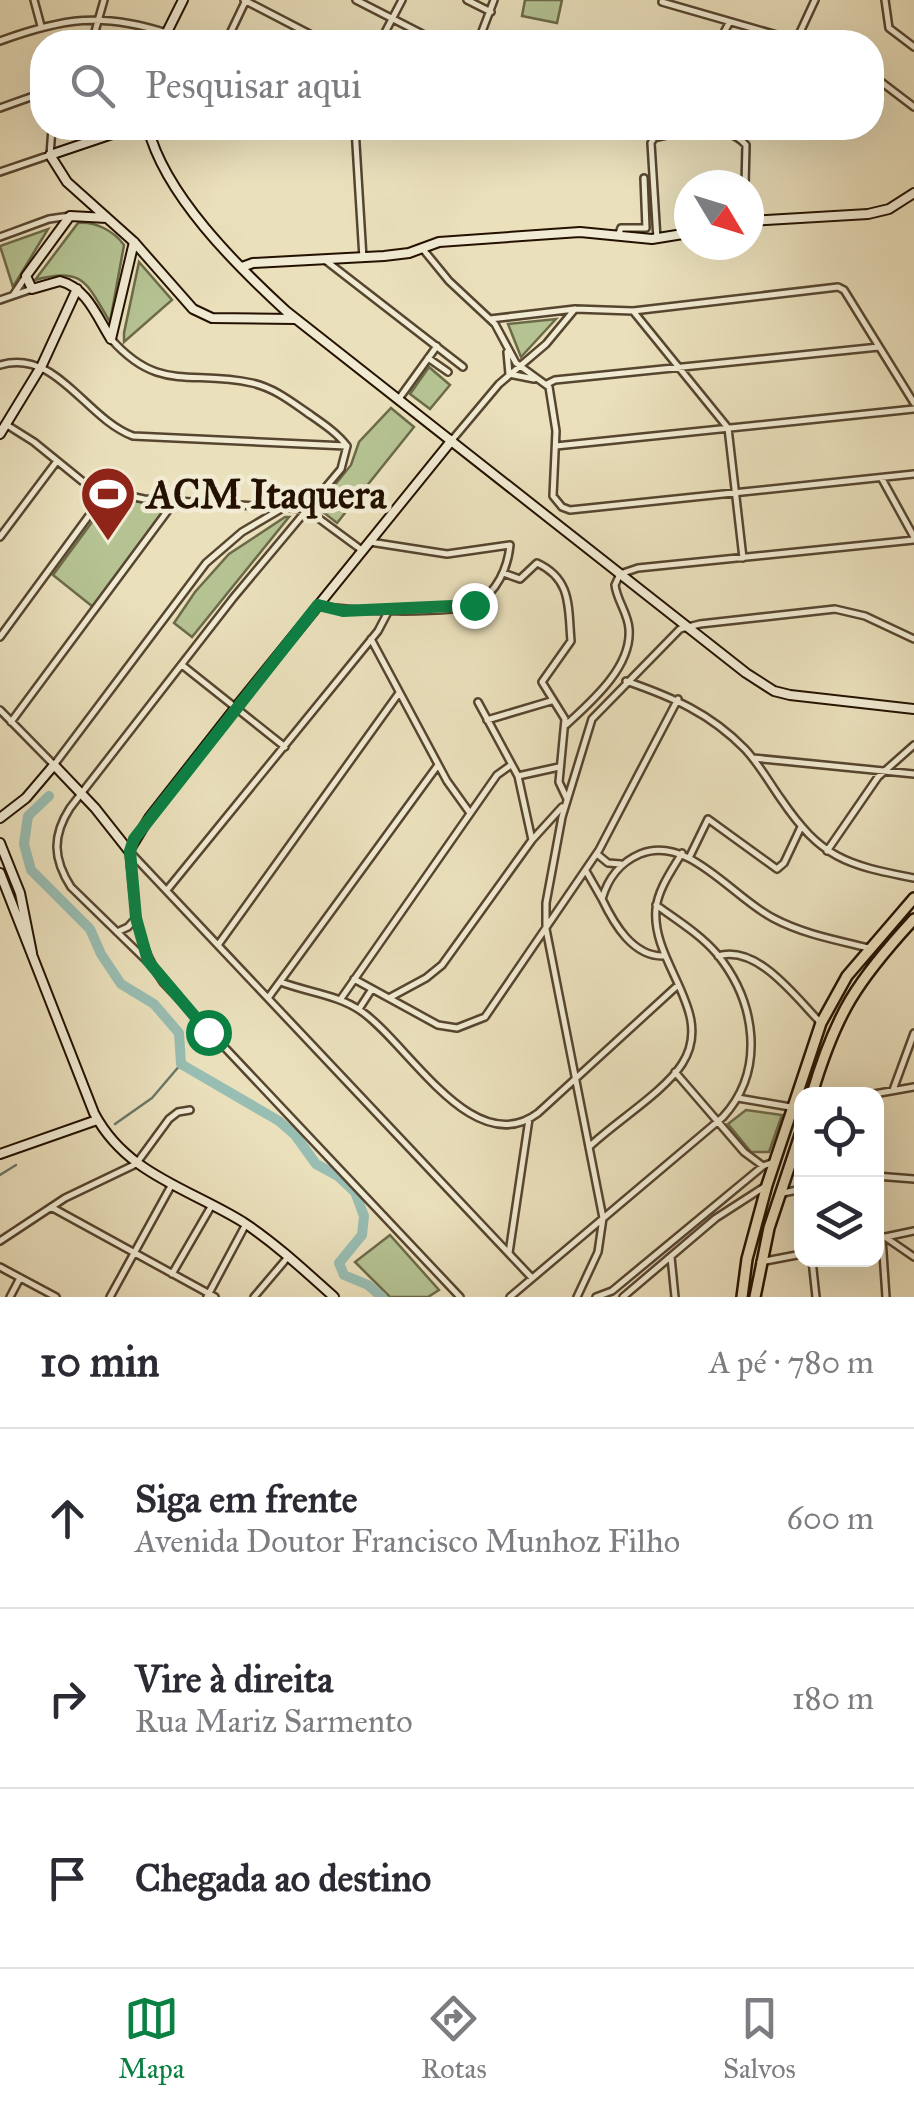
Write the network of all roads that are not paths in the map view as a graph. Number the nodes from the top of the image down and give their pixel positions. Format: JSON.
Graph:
{"nodes":[{"id":1,"x":34,"y":0,"type":"edge"},
{"id":2,"x":104,"y":0,"type":"edge"},
{"id":3,"x":183,"y":0,"type":"edge"},
{"id":4,"x":246,"y":0,"type":"edge"},
{"id":5,"x":356,"y":0,"type":"edge"},
{"id":6,"x":402,"y":0,"type":"edge"},
{"id":7,"x":467,"y":0,"type":"edge"},
{"id":8,"x":494,"y":0,"type":"edge"},
{"id":9,"x":814,"y":0,"type":"edge"},
{"id":10,"x":885,"y":0,"type":"edge"},
{"id":11,"x":662,"y":2,"type":"edge"},
{"id":12,"x":490,"y":12,"type":"junction"},
{"id":13,"x":101,"y":19,"type":"junction"},
{"id":14,"x":392,"y":19,"type":"junction"},
{"id":15,"x":729,"y":22,"type":"junction"},
{"id":16,"x":42,"y":26,"type":"junction"},
{"id":17,"x":30,"y":30,"type":"edge"},
{"id":18,"x":31,"y":30,"type":"edge"},
{"id":19,"x":97,"y":30,"type":"edge"},
{"id":20,"x":148,"y":30,"type":"edge"},
{"id":21,"x":169,"y":30,"type":"edge"},
{"id":22,"x":232,"y":30,"type":"edge"},
{"id":23,"x":303,"y":30,"type":"edge"},
{"id":24,"x":386,"y":30,"type":"edge"},
{"id":25,"x":414,"y":30,"type":"edge"},
{"id":26,"x":483,"y":30,"type":"edge"},
{"id":27,"x":725,"y":30,"type":"edge"},
{"id":28,"x":757,"y":30,"type":"edge"},
{"id":29,"x":803,"y":30,"type":"edge"},
{"id":30,"x":0,"y":41,"type":"edge"},
{"id":31,"x":914,"y":47,"type":"edge"},
{"id":32,"x":884,"y":84,"type":"edge"},
{"id":33,"x":30,"y":97,"type":"edge"},
{"id":34,"x":914,"y":107,"type":"edge"},
{"id":35,"x":0,"y":108,"type":"edge"},
{"id":36,"x":51,"y":140,"type":"edge"},
{"id":37,"x":94,"y":140,"type":"edge"},
{"id":38,"x":153,"y":140,"type":"edge"},
{"id":39,"x":356,"y":140,"type":"edge"},
{"id":40,"x":655,"y":140,"type":"edge"},
{"id":41,"x":740,"y":140,"type":"edge"},
{"id":42,"x":50,"y":155,"type":"junction"},
{"id":43,"x":745,"y":170,"type":"edge"},
{"id":44,"x":0,"y":172,"type":"edge"},
{"id":45,"x":644,"y":178,"type":"dead end"},
{"id":46,"x":914,"y":193,"type":"edge"},
{"id":47,"x":89,"y":200,"type":"junction"},
{"id":48,"x":83,"y":215,"type":"junction"},
{"id":49,"x":70,"y":216,"type":"junction"},
{"id":50,"x":109,"y":218,"type":"junction"},
{"id":51,"x":764,"y":220,"type":"edge"},
{"id":52,"x":618,"y":236,"type":"junction"},
{"id":53,"x":674,"y":236,"type":"edge"},
{"id":54,"x":0,"y":237,"type":"edge"},
{"id":55,"x":658,"y":239,"type":"junction"},
{"id":56,"x":134,"y":242,"type":"junction"},
{"id":57,"x":422,"y":248,"type":"junction"},
{"id":58,"x":363,"y":258,"type":"junction"},
{"id":59,"x":325,"y":260,"type":"junction"},
{"id":60,"x":265,"y":263,"type":"junction"},
{"id":61,"x":242,"y":267,"type":"junction"},
{"id":62,"x":26,"y":276,"type":"junction"},
{"id":63,"x":251,"y":276,"type":"junction"},
{"id":64,"x":32,"y":289,"type":"junction"},
{"id":65,"x":76,"y":289,"type":"junction"},
{"id":66,"x":12,"y":296,"type":"junction"},
{"id":67,"x":0,"y":300,"type":"edge"},
{"id":68,"x":575,"y":309,"type":"junction"},
{"id":69,"x":286,"y":311,"type":"junction"},
{"id":70,"x":633,"y":311,"type":"junction"},
{"id":71,"x":295,"y":319,"type":"junction"},
{"id":72,"x":490,"y":319,"type":"junction"},
{"id":73,"x":278,"y":320,"type":"junction"},
{"id":74,"x":111,"y":339,"type":"junction"},
{"id":75,"x":437,"y":346,"type":"junction"},
{"id":76,"x":878,"y":347,"type":"junction"},
{"id":77,"x":507,"y":349,"type":"junction"},
{"id":78,"x":428,"y":358,"type":"junction"},
{"id":79,"x":0,"y":364,"type":"edge"},
{"id":80,"x":42,"y":365,"type":"junction"},
{"id":81,"x":463,"y":367,"type":"dead end"},
{"id":82,"x":520,"y":367,"type":"junction"},
{"id":83,"x":678,"y":367,"type":"junction"},
{"id":84,"x":448,"y":372,"type":"dead end"},
{"id":85,"x":509,"y":374,"type":"junction"},
{"id":86,"x":536,"y":379,"type":"junction"},
{"id":87,"x":546,"y":384,"type":"junction"},
{"id":88,"x":398,"y":400,"type":"junction"},
{"id":89,"x":914,"y":406,"type":"edge"},
{"id":90,"x":7,"y":424,"type":"junction"},
{"id":91,"x":728,"y":428,"type":"junction"},
{"id":92,"x":0,"y":434,"type":"edge"},
{"id":93,"x":452,"y":440,"type":"junction"},
{"id":94,"x":347,"y":446,"type":"junction"},
{"id":95,"x":556,"y":446,"type":"junction"},
{"id":96,"x":57,"y":461,"type":"junction"},
{"id":97,"x":914,"y":474,"type":"edge"},
{"id":98,"x":882,"y":479,"type":"junction"},
{"id":99,"x":106,"y":492,"type":"junction"},
{"id":100,"x":737,"y":494,"type":"junction"},
{"id":101,"x":175,"y":501,"type":"junction"},
{"id":102,"x":286,"y":506,"type":"junction"},
{"id":103,"x":306,"y":508,"type":"junction"},
{"id":104,"x":0,"y":537,"type":"edge"},
{"id":105,"x":914,"y":539,"type":"edge"},
{"id":106,"x":370,"y":542,"type":"junction"},
{"id":107,"x":362,"y":551,"type":"junction"},
{"id":108,"x":743,"y":558,"type":"junction"},
{"id":109,"x":503,"y":573,"type":"junction"},
{"id":110,"x":620,"y":574,"type":"junction"},
{"id":111,"x":318,"y":605,"type":"junction"},
{"id":112,"x":389,"y":610,"type":"junction"},
{"id":113,"x":686,"y":627,"type":"junction"},
{"id":114,"x":0,"y":637,"type":"edge"},
{"id":115,"x":371,"y":639,"type":"junction"},
{"id":116,"x":914,"y":639,"type":"edge"},
{"id":117,"x":182,"y":665,"type":"junction"},
{"id":118,"x":626,"y":681,"type":"junction"},
{"id":119,"x":398,"y":692,"type":"junction"},
{"id":120,"x":678,"y":699,"type":"junction"},
{"id":121,"x":553,"y":701,"type":"junction"},
{"id":122,"x":478,"y":702,"type":"dead end"},
{"id":123,"x":236,"y":707,"type":"junction"},
{"id":124,"x":914,"y":709,"type":"edge"},
{"id":125,"x":0,"y":710,"type":"edge"},
{"id":126,"x":487,"y":720,"type":"junction"},
{"id":127,"x":12,"y":722,"type":"junction"},
{"id":128,"x":566,"y":724,"type":"junction"},
{"id":129,"x":914,"y":745,"type":"edge"},
{"id":130,"x":285,"y":747,"type":"junction"},
{"id":131,"x":752,"y":758,"type":"junction"},
{"id":132,"x":54,"y":765,"type":"junction"},
{"id":133,"x":438,"y":765,"type":"junction"},
{"id":134,"x":511,"y":765,"type":"junction"},
{"id":135,"x":560,"y":766,"type":"junction"},
{"id":136,"x":884,"y":771,"type":"junction"},
{"id":137,"x":914,"y":774,"type":"edge"},
{"id":138,"x":518,"y":776,"type":"junction"},
{"id":139,"x":82,"y":793,"type":"junction"},
{"id":140,"x":566,"y":802,"type":"junction"},
{"id":141,"x":470,"y":813,"type":"junction"},
{"id":142,"x":0,"y":818,"type":"edge"},
{"id":143,"x":801,"y":827,"type":"junction"},
{"id":144,"x":532,"y":840,"type":"junction"},
{"id":145,"x":0,"y":843,"type":"edge"},
{"id":146,"x":130,"y":851,"type":"junction"},
{"id":147,"x":827,"y":851,"type":"junction"},
{"id":148,"x":682,"y":853,"type":"junction"},
{"id":149,"x":597,"y":854,"type":"junction"},
{"id":150,"x":690,"y":858,"type":"junction"},
{"id":151,"x":620,"y":864,"type":"junction"},
{"id":152,"x":586,"y":871,"type":"junction"},
{"id":153,"x":0,"y":873,"type":"edge"},
{"id":154,"x":914,"y":878,"type":"edge"},
{"id":155,"x":167,"y":890,"type":"junction"},
{"id":156,"x":20,"y":893,"type":"junction"},
{"id":157,"x":10,"y":896,"type":"junction"},
{"id":158,"x":914,"y":898,"type":"edge"},
{"id":159,"x":602,"y":900,"type":"junction"},
{"id":160,"x":656,"y":906,"type":"junction"},
{"id":161,"x":914,"y":916,"type":"edge"},
{"id":162,"x":136,"y":918,"type":"junction"},
{"id":163,"x":546,"y":929,"type":"junction"},
{"id":164,"x":117,"y":932,"type":"junction"},
{"id":165,"x":218,"y":945,"type":"junction"},
{"id":166,"x":869,"y":948,"type":"junction"},
{"id":167,"x":32,"y":955,"type":"junction"},
{"id":168,"x":664,"y":956,"type":"junction"},
{"id":169,"x":718,"y":956,"type":"junction"},
{"id":170,"x":148,"y":961,"type":"junction"},
{"id":171,"x":354,"y":979,"type":"junction"},
{"id":172,"x":281,"y":982,"type":"junction"},
{"id":173,"x":678,"y":984,"type":"junction"},
{"id":174,"x":372,"y":989,"type":"junction"},
{"id":175,"x":268,"y":998,"type":"junction"},
{"id":176,"x":389,"y":998,"type":"junction"},
{"id":177,"x":340,"y":1001,"type":"junction"},
{"id":178,"x":359,"y":1009,"type":"junction"},
{"id":179,"x":821,"y":1023,"type":"junction"},
{"id":180,"x":914,"y":1034,"type":"edge"},
{"id":181,"x":676,"y":1072,"type":"junction"},
{"id":182,"x":574,"y":1080,"type":"junction"},
{"id":183,"x":803,"y":1087,"type":"edge"},
{"id":184,"x":815,"y":1087,"type":"edge"},
{"id":185,"x":914,"y":1088,"type":"edge"},
{"id":186,"x":893,"y":1090,"type":"junction"},
{"id":187,"x":884,"y":1092,"type":"edge"},
{"id":188,"x":738,"y":1098,"type":"junction"},
{"id":189,"x":794,"y":1108,"type":"edge"},
{"id":190,"x":190,"y":1110,"type":"dead end"},
{"id":191,"x":794,"y":1115,"type":"edge"},
{"id":192,"x":529,"y":1119,"type":"junction"},
{"id":193,"x":97,"y":1120,"type":"junction"},
{"id":194,"x":717,"y":1122,"type":"junction"},
{"id":195,"x":589,"y":1147,"type":"junction"},
{"id":196,"x":794,"y":1152,"type":"edge"},
{"id":197,"x":0,"y":1154,"type":"edge"},
{"id":198,"x":136,"y":1164,"type":"junction"},
{"id":199,"x":769,"y":1164,"type":"junction"},
{"id":200,"x":884,"y":1177,"type":"edge"},
{"id":201,"x":914,"y":1179,"type":"edge"},
{"id":202,"x":767,"y":1185,"type":"junction"},
{"id":203,"x":171,"y":1186,"type":"junction"},
{"id":204,"x":794,"y":1190,"type":"edge"},
{"id":205,"x":780,"y":1193,"type":"junction"},
{"id":206,"x":212,"y":1205,"type":"junction"},
{"id":207,"x":50,"y":1207,"type":"junction"},
{"id":208,"x":603,"y":1218,"type":"junction"},
{"id":209,"x":246,"y":1224,"type":"junction"},
{"id":210,"x":914,"y":1231,"type":"edge"},
{"id":211,"x":884,"y":1237,"type":"edge"},
{"id":212,"x":884,"y":1240,"type":"edge"},
{"id":213,"x":0,"y":1242,"type":"edge"},
{"id":214,"x":135,"y":1252,"type":"junction"},
{"id":215,"x":509,"y":1252,"type":"junction"},
{"id":216,"x":671,"y":1256,"type":"junction"},
{"id":217,"x":794,"y":1256,"type":"edge"},
{"id":218,"x":914,"y":1256,"type":"edge"},
{"id":219,"x":288,"y":1257,"type":"junction"},
{"id":220,"x":760,"y":1262,"type":"junction"},
{"id":221,"x":0,"y":1267,"type":"edge"},
{"id":222,"x":813,"y":1267,"type":"edge"},
{"id":223,"x":883,"y":1267,"type":"edge"},
{"id":224,"x":172,"y":1274,"type":"junction"},
{"id":225,"x":20,"y":1278,"type":"junction"},
{"id":226,"x":532,"y":1278,"type":"junction"},
{"id":227,"x":210,"y":1296,"type":"edge"},
{"id":228,"x":10,"y":1297,"type":"edge"},
{"id":229,"x":56,"y":1297,"type":"edge"},
{"id":230,"x":110,"y":1297,"type":"edge"},
{"id":231,"x":254,"y":1297,"type":"edge"},
{"id":232,"x":334,"y":1297,"type":"edge"},
{"id":233,"x":460,"y":1297,"type":"edge"},
{"id":234,"x":510,"y":1297,"type":"edge"},
{"id":235,"x":577,"y":1297,"type":"edge"},
{"id":236,"x":596,"y":1297,"type":"edge"},
{"id":237,"x":623,"y":1297,"type":"edge"},
{"id":238,"x":675,"y":1297,"type":"edge"},
{"id":239,"x":742,"y":1297,"type":"edge"},
{"id":240,"x":755,"y":1297,"type":"edge"},
{"id":241,"x":816,"y":1297,"type":"edge"},
{"id":242,"x":886,"y":1297,"type":"edge"}],
"edges":[{"from":1,"to":16,"type":"street"},
{"from":2,"to":13,"type":"street"},
{"from":3,"to":21,"type":"street"},
{"from":4,"to":22,"type":"street"},
{"from":4,"to":23,"type":"street"},
{"from":5,"to":14,"type":"street"},
{"from":6,"to":14,"type":"street"},
{"from":7,"to":12,"type":"street"},
{"from":8,"to":12,"type":"street"},
{"from":9,"to":29,"type":"street"},
{"from":10,"to":31,"type":"street"},
{"from":11,"to":15,"type":"street"},
{"from":12,"to":26,"type":"street"},
{"from":13,"to":16,"type":"street"},
{"from":13,"to":19,"type":"street"},
{"from":13,"to":20,"type":"street"},
{"from":14,"to":24,"type":"street"},
{"from":14,"to":25,"type":"street"},
{"from":15,"to":27,"type":"street"},
{"from":15,"to":28,"type":"street"},
{"from":16,"to":18,"type":"street"},
{"from":17,"to":30,"type":"street"},
{"from":32,"to":34,"type":"street"},
{"from":33,"to":35,"type":"street"},
{"from":36,"to":42,"type":"street"},
{"from":37,"to":42,"type":"street"},
{"from":38,"to":61,"type":"street"},
{"from":39,"to":58,"type":"street"},
{"from":40,"to":55,"type":"street"},
{"from":41,"to":43,"type":"street"},
{"from":42,"to":44,"type":"street"},
{"from":42,"to":47,"type":"street"},
{"from":45,"to":52,"type":"street"},
{"from":46,"to":51,"type":"street"},
{"from":47,"to":48,"type":"street"},
{"from":47,"to":50,"type":"street"},
{"from":48,"to":49,"type":"street"},
{"from":48,"to":50,"type":"street"},
{"from":49,"to":54,"type":"street"},
{"from":49,"to":62,"type":"street"},
{"from":50,"to":56,"type":"street"},
{"from":52,"to":55,"type":"street"},
{"from":52,"to":57,"type":"street"},
{"from":53,"to":55,"type":"street"},
{"from":56,"to":73,"type":"street"},
{"from":56,"to":74,"type":"street"},
{"from":57,"to":58,"type":"street"},
{"from":57,"to":72,"type":"street"},
{"from":58,"to":59,"type":"street"},
{"from":59,"to":60,"type":"street"},
{"from":59,"to":75,"type":"street"},
{"from":60,"to":61,"type":"street"},
{"from":60,"to":63,"type":"street"},
{"from":61,"to":63,"type":"street"},
{"from":62,"to":64,"type":"street"},
{"from":62,"to":66,"type":"street"},
{"from":63,"to":69,"type":"street"},
{"from":64,"to":65,"type":"street"},
{"from":64,"to":66,"type":"street"},
{"from":65,"to":74,"type":"street"},
{"from":65,"to":80,"type":"street"},
{"from":66,"to":67,"type":"street"},
{"from":68,"to":70,"type":"street"},
{"from":68,"to":72,"type":"street"},
{"from":68,"to":82,"type":"street"},
{"from":69,"to":71,"type":"street"},
{"from":69,"to":73,"type":"street"},
{"from":70,"to":76,"type":"street"},
{"from":70,"to":83,"type":"street"},
{"from":71,"to":73,"type":"street"},
{"from":71,"to":88,"type":"street"},
{"from":72,"to":77,"type":"street"},
{"from":74,"to":94,"type":"street"},
{"from":75,"to":78,"type":"street"},
{"from":75,"to":81,"type":"street"},
{"from":76,"to":83,"type":"street"},
{"from":76,"to":89,"type":"street"},
{"from":77,"to":82,"type":"street"},
{"from":77,"to":85,"type":"street"},
{"from":78,"to":84,"type":"street"},
{"from":78,"to":88,"type":"street"},
{"from":79,"to":80,"type":"street"},
{"from":80,"to":90,"type":"street"},
{"from":80,"to":94,"type":"street"},
{"from":82,"to":85,"type":"street"},
{"from":82,"to":86,"type":"street"},
{"from":83,"to":87,"type":"street"},
{"from":83,"to":91,"type":"street"},
{"from":85,"to":86,"type":"street"},
{"from":85,"to":93,"type":"street"},
{"from":86,"to":87,"type":"street"},
{"from":87,"to":95,"type":"street"},
{"from":88,"to":93,"type":"street"},
{"from":89,"to":91,"type":"street"},
{"from":90,"to":92,"type":"street"},
{"from":90,"to":96,"type":"street"},
{"from":91,"to":95,"type":"street"},
{"from":91,"to":100,"type":"street"},
{"from":93,"to":106,"type":"street"},
{"from":93,"to":110,"type":"street"},
{"from":94,"to":103,"type":"street"},
{"from":95,"to":100,"type":"street"},
{"from":96,"to":99,"type":"street"},
{"from":96,"to":104,"type":"street"},
{"from":97,"to":98,"type":"street"},
{"from":98,"to":100,"type":"street"},
{"from":98,"to":105,"type":"street"},
{"from":99,"to":101,"type":"street"},
{"from":99,"to":114,"type":"street"},
{"from":100,"to":108,"type":"street"},
{"from":101,"to":102,"type":"street"},
{"from":101,"to":127,"type":"street"},
{"from":102,"to":103,"type":"street"},
{"from":102,"to":132,"type":"street"},
{"from":103,"to":107,"type":"street"},
{"from":103,"to":117,"type":"street"},
{"from":105,"to":108,"type":"street"},
{"from":106,"to":107,"type":"street"},
{"from":106,"to":109,"type":"street"},
{"from":107,"to":111,"type":"street"},
{"from":108,"to":110,"type":"street"},
{"from":109,"to":112,"type":"street"},
{"from":109,"to":121,"type":"street"},
{"from":110,"to":113,"type":"street"},
{"from":110,"to":128,"type":"street"},
{"from":111,"to":112,"type":"street"},
{"from":111,"to":123,"type":"street"},
{"from":112,"to":115,"type":"street"},
{"from":113,"to":116,"type":"street"},
{"from":113,"to":118,"type":"street"},
{"from":113,"to":124,"type":"street"},
{"from":115,"to":119,"type":"street"},
{"from":115,"to":130,"type":"street"},
{"from":117,"to":123,"type":"street"},
{"from":117,"to":139,"type":"street"},
{"from":118,"to":120,"type":"street"},
{"from":118,"to":140,"type":"street"},
{"from":119,"to":133,"type":"street"},
{"from":119,"to":165,"type":"street"},
{"from":120,"to":131,"type":"street"},
{"from":120,"to":149,"type":"street"},
{"from":121,"to":126,"type":"street"},
{"from":121,"to":128,"type":"street"},
{"from":122,"to":126,"type":"street"},
{"from":123,"to":130,"type":"street"},
{"from":123,"to":146,"type":"street"},
{"from":125,"to":127,"type":"street"},
{"from":126,"to":134,"type":"street"},
{"from":127,"to":132,"type":"street"},
{"from":128,"to":135,"type":"street"},
{"from":129,"to":136,"type":"street"},
{"from":130,"to":155,"type":"street"},
{"from":131,"to":136,"type":"street"},
{"from":131,"to":143,"type":"street"},
{"from":132,"to":139,"type":"street"},
{"from":132,"to":142,"type":"street"},
{"from":133,"to":141,"type":"street"},
{"from":133,"to":172,"type":"street"},
{"from":134,"to":138,"type":"street"},
{"from":134,"to":141,"type":"street"},
{"from":135,"to":138,"type":"street"},
{"from":135,"to":140,"type":"street"},
{"from":136,"to":137,"type":"street"},
{"from":136,"to":147,"type":"street"},
{"from":138,"to":144,"type":"street"},
{"from":139,"to":146,"type":"street"},
{"from":139,"to":164,"type":"street"},
{"from":140,"to":144,"type":"street"},
{"from":140,"to":163,"type":"street"},
{"from":141,"to":171,"type":"street"},
{"from":143,"to":147,"type":"street"},
{"from":143,"to":150,"type":"street"},
{"from":144,"to":176,"type":"street"},
{"from":145,"to":156,"type":"street"},
{"from":146,"to":155,"type":"street"},
{"from":146,"to":162,"type":"street"},
{"from":147,"to":154,"type":"street"},
{"from":148,"to":150,"type":"street"},
{"from":148,"to":151,"type":"street"},
{"from":148,"to":160,"type":"street"},
{"from":149,"to":151,"type":"street"},
{"from":149,"to":152,"type":"street"},
{"from":150,"to":166,"type":"street"},
{"from":151,"to":159,"type":"street"},
{"from":152,"to":159,"type":"street"},
{"from":152,"to":163,"type":"street"},
{"from":153,"to":157,"type":"street"},
{"from":155,"to":165,"type":"street"},
{"from":156,"to":157,"type":"street"},
{"from":156,"to":167,"type":"street"},
{"from":157,"to":167,"type":"street"},
{"from":158,"to":166,"type":"main road"},
{"from":159,"to":168,"type":"street"},
{"from":160,"to":168,"type":"street"},
{"from":160,"to":169,"type":"street"},
{"from":161,"to":184,"type":"main road"},
{"from":162,"to":164,"type":"street"},
{"from":162,"to":170,"type":"street"},
{"from":163,"to":176,"type":"street"},
{"from":163,"to":182,"type":"street"},
{"from":164,"to":170,"type":"street"},
{"from":165,"to":175,"type":"street"},
{"from":166,"to":179,"type":"main road"},
{"from":167,"to":193,"type":"street"},
{"from":168,"to":173,"type":"street"},
{"from":169,"to":179,"type":"street"},
{"from":169,"to":188,"type":"street"},
{"from":170,"to":233,"type":"street"},
{"from":171,"to":174,"type":"street"},
{"from":171,"to":177,"type":"street"},
{"from":172,"to":175,"type":"street"},
{"from":172,"to":177,"type":"street"},
{"from":173,"to":181,"type":"street"},
{"from":173,"to":182,"type":"street"},
{"from":174,"to":176,"type":"street"},
{"from":174,"to":178,"type":"street"},
{"from":175,"to":215,"type":"street"},
{"from":177,"to":178,"type":"street"},
{"from":178,"to":192,"type":"street"},
{"from":179,"to":183,"type":"main road"},
{"from":180,"to":186,"type":"street"},
{"from":181,"to":194,"type":"street"},
{"from":181,"to":195,"type":"street"},
{"from":182,"to":192,"type":"street"},
{"from":182,"to":195,"type":"street"},
{"from":185,"to":186,"type":"street"},
{"from":186,"to":187,"type":"street"},
{"from":188,"to":189,"type":"street"},
{"from":188,"to":194,"type":"street"},
{"from":190,"to":198,"type":"street"},
{"from":191,"to":199,"type":"main road"},
{"from":192,"to":215,"type":"street"},
{"from":193,"to":197,"type":"street"},
{"from":193,"to":198,"type":"street"},
{"from":194,"to":199,"type":"street"},
{"from":194,"to":208,"type":"street"},
{"from":195,"to":208,"type":"street"},
{"from":196,"to":205,"type":"main road"},
{"from":198,"to":203,"type":"street"},
{"from":198,"to":207,"type":"street"},
{"from":199,"to":202,"type":"main road"},
{"from":199,"to":236,"type":"street"},
{"from":200,"to":201,"type":"street"},
{"from":202,"to":216,"type":"street"},
{"from":202,"to":239,"type":"main road"},
{"from":203,"to":206,"type":"street"},
{"from":203,"to":214,"type":"street"},
{"from":204,"to":205,"type":"street"},
{"from":205,"to":220,"type":"main road"},
{"from":206,"to":209,"type":"street"},
{"from":206,"to":224,"type":"street"},
{"from":207,"to":213,"type":"street"},
{"from":207,"to":214,"type":"street"},
{"from":208,"to":226,"type":"street"},
{"from":208,"to":235,"type":"street"},
{"from":209,"to":219,"type":"street"},
{"from":209,"to":227,"type":"street"},
{"from":210,"to":211,"type":"street"},
{"from":212,"to":218,"type":"street"},
{"from":214,"to":224,"type":"street"},
{"from":214,"to":230,"type":"street"},
{"from":215,"to":226,"type":"street"},
{"from":216,"to":237,"type":"street"},
{"from":216,"to":238,"type":"street"},
{"from":217,"to":220,"type":"street"},
{"from":219,"to":231,"type":"street"},
{"from":219,"to":232,"type":"street"},
{"from":220,"to":240,"type":"main road"},
{"from":221,"to":225,"type":"street"},
{"from":222,"to":241,"type":"street"},
{"from":223,"to":242,"type":"street"},
{"from":224,"to":227,"type":"street"},
{"from":225,"to":228,"type":"street"},
{"from":225,"to":229,"type":"street"},
{"from":226,"to":234,"type":"street"}]}
